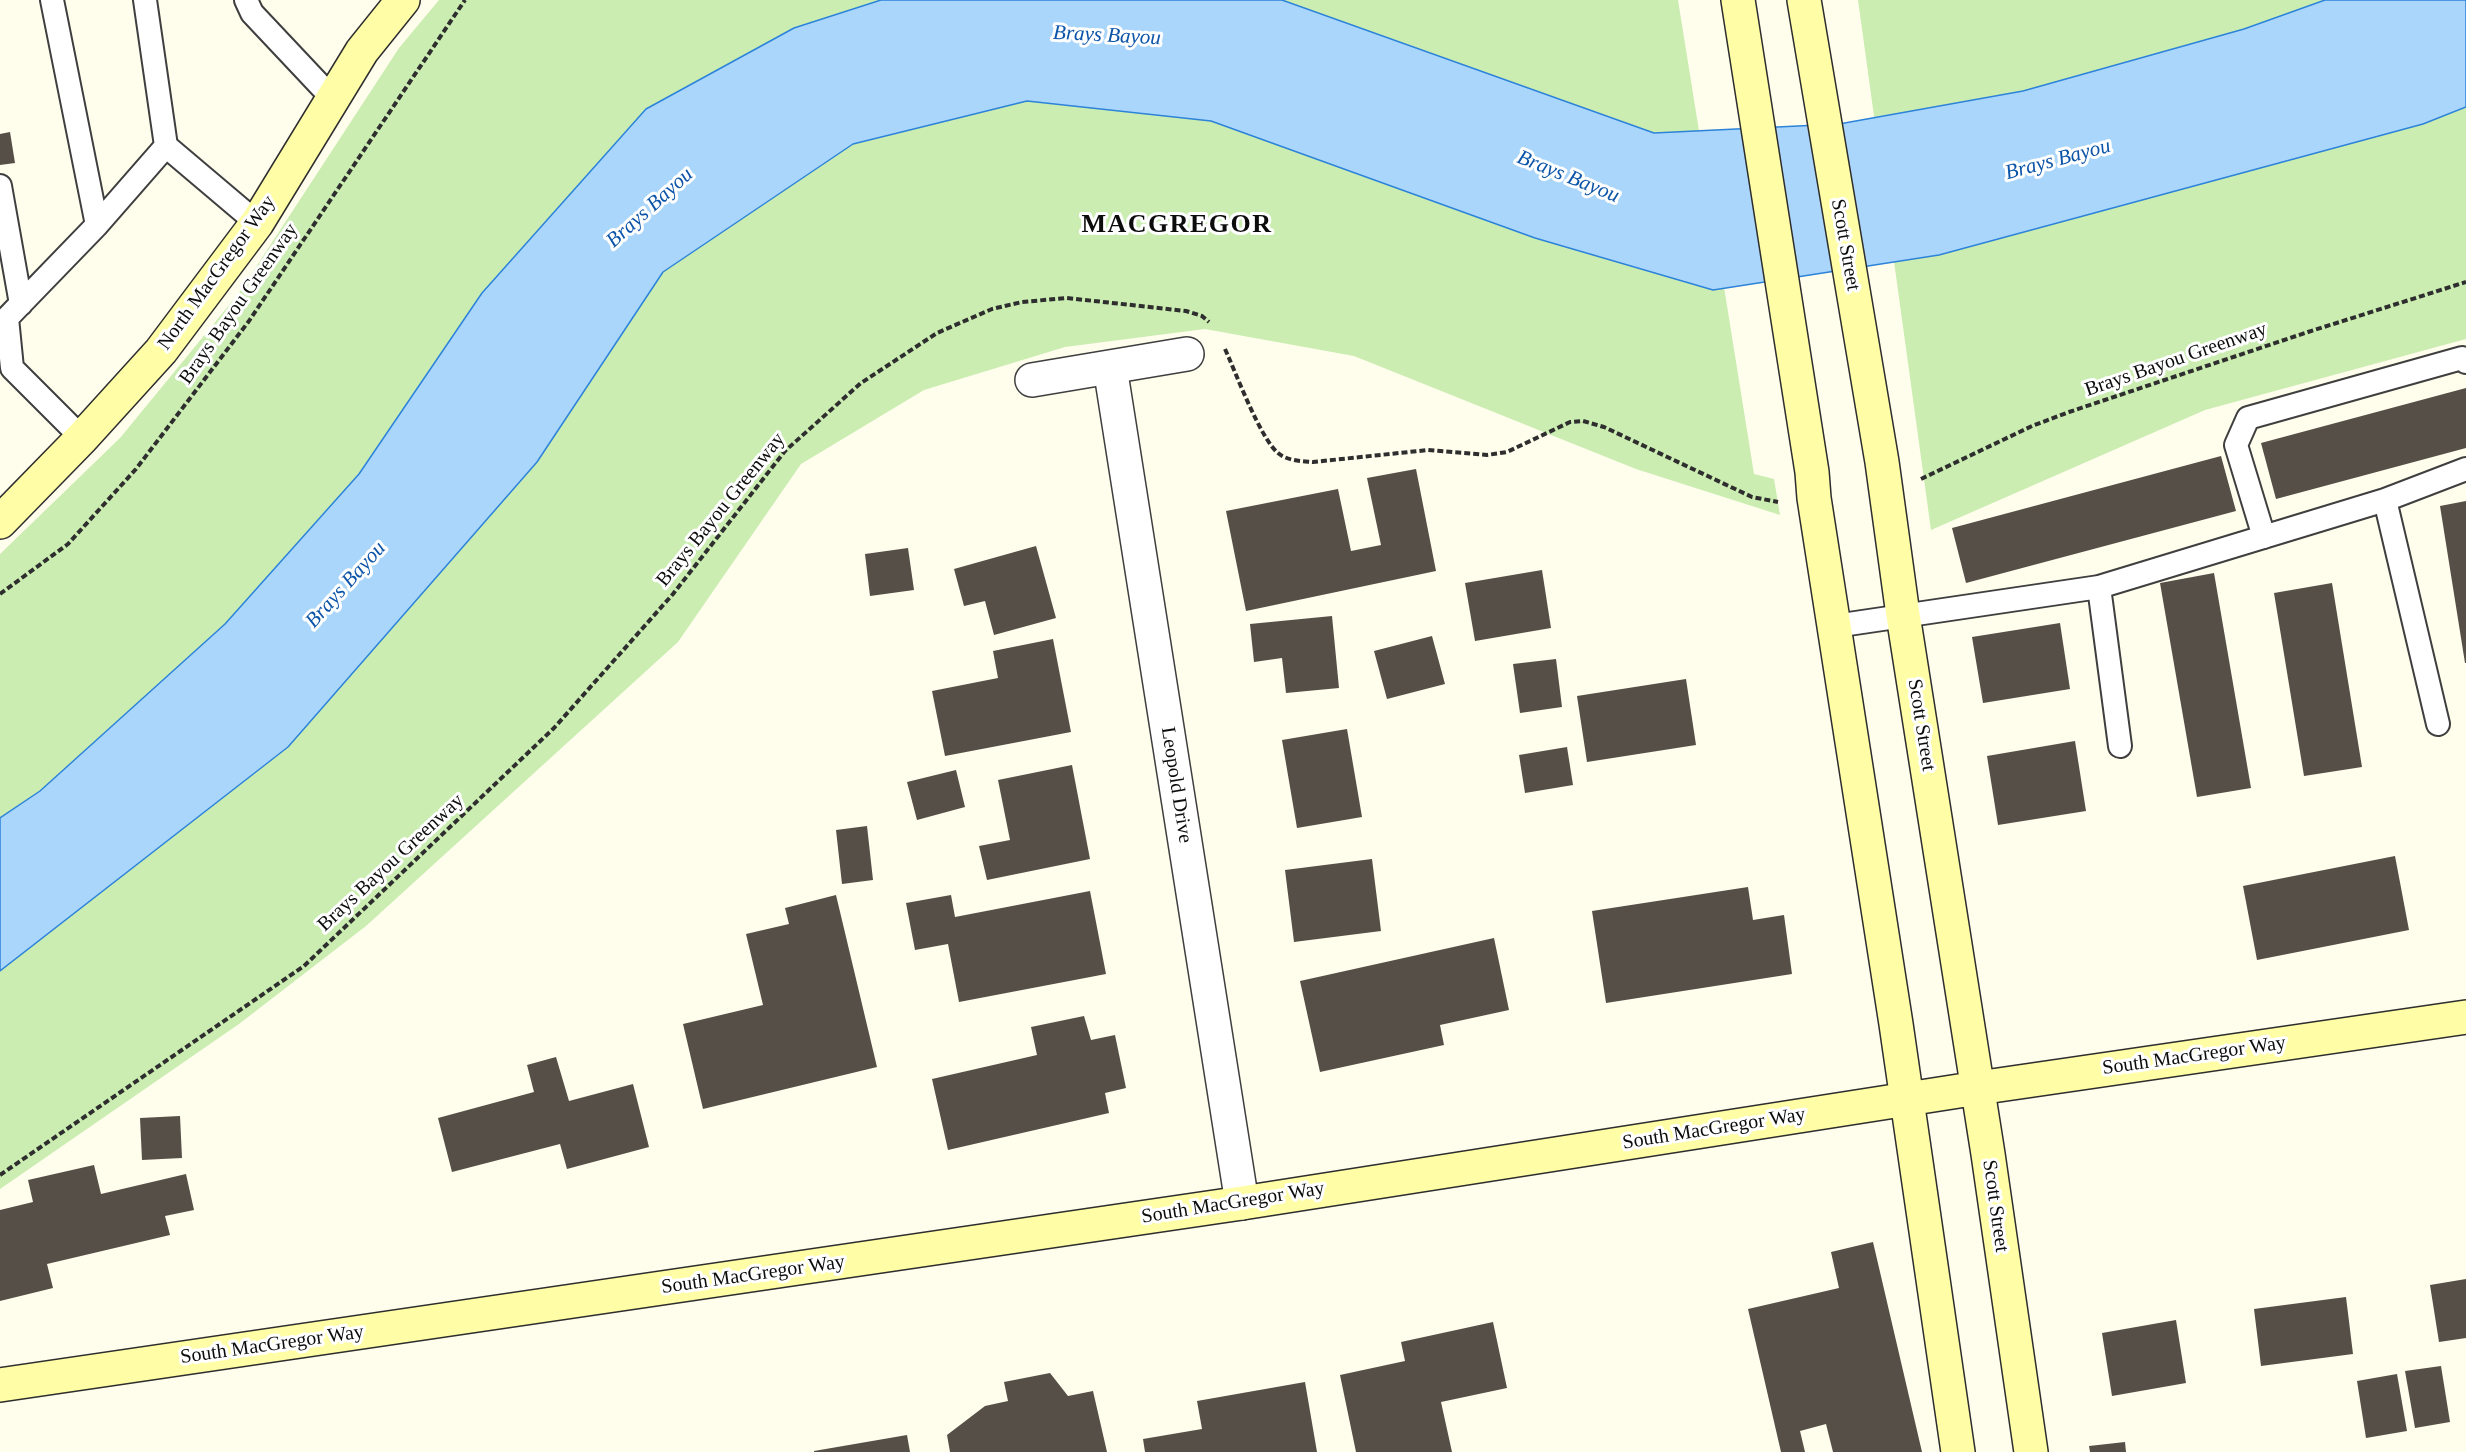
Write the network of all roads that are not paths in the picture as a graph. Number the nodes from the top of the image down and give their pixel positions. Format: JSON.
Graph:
{"nodes":[{"id":1,"x":52,"y":0,"type":"edge"},
{"id":2,"x":145,"y":0,"type":"edge"},
{"id":3,"x":246,"y":0,"type":"edge"},
{"id":4,"x":1738,"y":0,"type":"edge"},
{"id":5,"x":1804,"y":0,"type":"edge"},
{"id":6,"x":392,"y":4,"type":"edge"},
{"id":7,"x":333,"y":99,"type":"junction"},
{"id":8,"x":166,"y":146,"type":"junction"},
{"id":9,"x":0,"y":186,"type":"edge"},
{"id":10,"x":257,"y":223,"type":"junction"},
{"id":11,"x":97,"y":225,"type":"junction"},
{"id":12,"x":21,"y":304,"type":"junction"},
{"id":13,"x":1187,"y":354,"type":"dead end"},
{"id":14,"x":2464,"y":360,"type":"edge"},
{"id":15,"x":1110,"y":367,"type":"junction"},
{"id":16,"x":6,"y":369,"type":"edge"},
{"id":17,"x":1032,"y":380,"type":"dead end"},
{"id":18,"x":82,"y":438,"type":"junction"},
{"id":19,"x":2466,"y":469,"type":"edge"},
{"id":20,"x":2385,"y":500,"type":"junction"},
{"id":21,"x":0,"y":522,"type":"edge"},
{"id":22,"x":2264,"y":537,"type":"junction"},
{"id":23,"x":2099,"y":587,"type":"junction"},
{"id":24,"x":1904,"y":615,"type":"junction"},
{"id":25,"x":1835,"y":626,"type":"junction"},
{"id":26,"x":2438,"y":724,"type":"dead end"},
{"id":27,"x":2120,"y":746,"type":"dead end"},
{"id":28,"x":2466,"y":1017,"type":"edge"},
{"id":29,"x":1978,"y":1088,"type":"junction"},
{"id":30,"x":1906,"y":1099,"type":"junction"},
{"id":31,"x":1242,"y":1203,"type":"junction"},
{"id":32,"x":0,"y":1385,"type":"edge"},
{"id":33,"x":1958,"y":1452,"type":"edge"},
{"id":34,"x":2031,"y":1452,"type":"edge"}],
"edges":[{"from":1,"to":11,"type":"lane"},
{"from":2,"to":8,"type":"lane"},
{"from":3,"to":7,"type":"lane"},
{"from":4,"to":25,"type":"main road"},
{"from":5,"to":24,"type":"main road","name":"Scott Street"},
{"from":6,"to":7,"type":"main road","name":"North MacGregor Way"},
{"from":7,"to":10,"type":"main road","name":"North MacGregor Way"},
{"from":8,"to":10,"type":"lane"},
{"from":8,"to":11,"type":"lane"},
{"from":9,"to":12,"type":"lane"},
{"from":10,"to":18,"type":"main road","name":"North MacGregor Way"},
{"from":11,"to":12,"type":"lane"},
{"from":12,"to":16,"type":"lane"},
{"from":13,"to":15,"type":"street"},
{"from":14,"to":22,"type":"lane"},
{"from":15,"to":17,"type":"street"},
{"from":15,"to":31,"type":"street","name":"Leopold Drive"},
{"from":16,"to":18,"type":"lane"},
{"from":18,"to":21,"type":"main road","name":"North MacGregor Way"},
{"from":19,"to":20,"type":"lane"},
{"from":20,"to":22,"type":"lane"},
{"from":20,"to":26,"type":"lane"},
{"from":22,"to":23,"type":"lane"},
{"from":23,"to":24,"type":"lane"},
{"from":23,"to":27,"type":"lane"},
{"from":24,"to":25,"type":"lane"},
{"from":24,"to":29,"type":"main road","name":"Scott Street"},
{"from":25,"to":30,"type":"main road"},
{"from":28,"to":29,"type":"main road","name":"South MacGregor Way"},
{"from":29,"to":30,"type":"main road","name":"South MacGregor Way"},
{"from":29,"to":34,"type":"main road","name":"Scott Street"},
{"from":30,"to":31,"type":"main road","name":"South MacGregor Way"},
{"from":30,"to":33,"type":"main road"},
{"from":31,"to":32,"type":"main road","name":"South MacGregor Way"}]}
